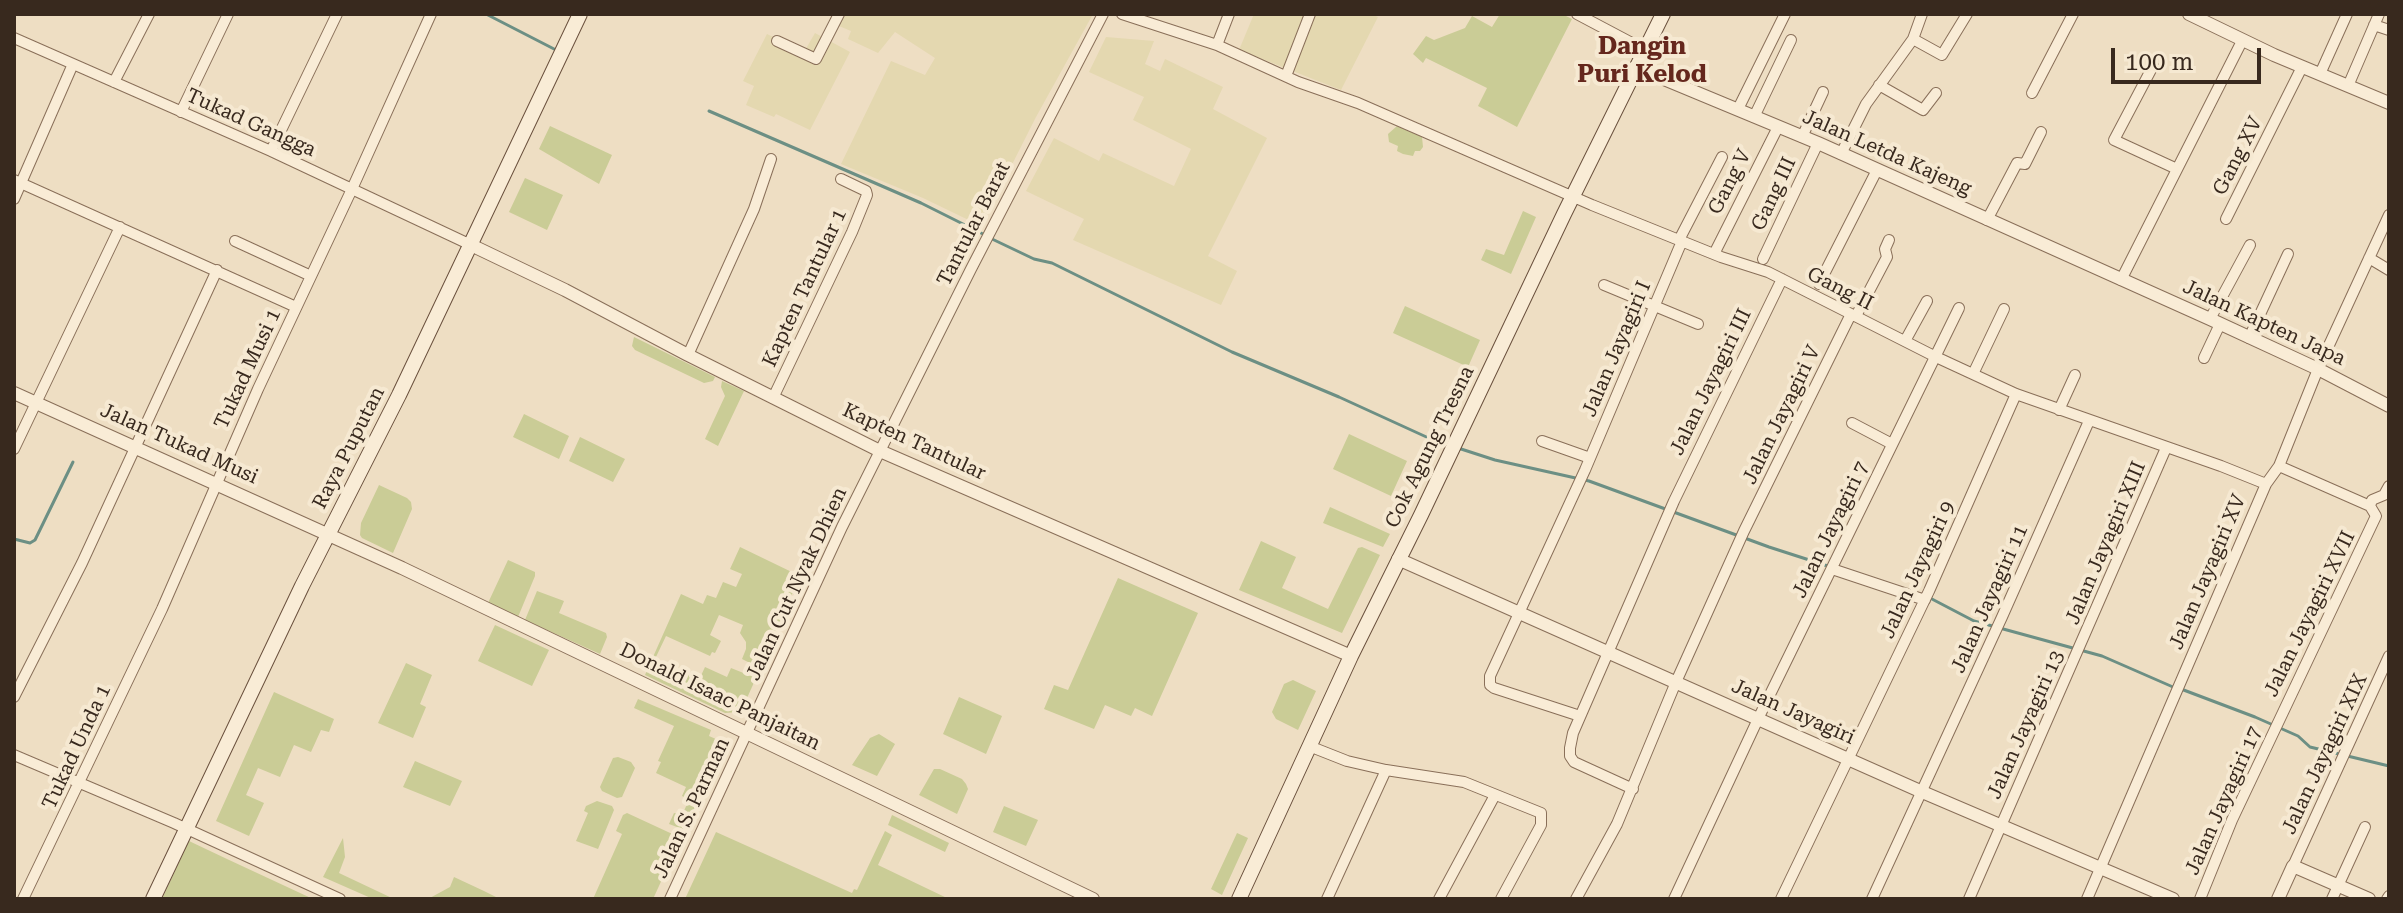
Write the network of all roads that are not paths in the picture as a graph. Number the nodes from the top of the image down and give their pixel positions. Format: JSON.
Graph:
{"nodes":[{"id":1,"x":149,"y":14,"type":"edge"},
{"id":2,"x":228,"y":14,"type":"edge"},
{"id":3,"x":337,"y":14,"type":"edge"},
{"id":4,"x":431,"y":14,"type":"edge"},
{"id":5,"x":580,"y":14,"type":"edge"},
{"id":6,"x":839,"y":14,"type":"edge"},
{"id":7,"x":1103,"y":14,"type":"edge"},
{"id":8,"x":1122,"y":14,"type":"edge"},
{"id":9,"x":1229,"y":14,"type":"edge"},
{"id":10,"x":1310,"y":14,"type":"edge"},
{"id":11,"x":1577,"y":14,"type":"edge"},
{"id":12,"x":1663,"y":14,"type":"edge"},
{"id":13,"x":1785,"y":14,"type":"edge"},
{"id":14,"x":1922,"y":14,"type":"edge"},
{"id":15,"x":1967,"y":14,"type":"edge"},
{"id":16,"x":2073,"y":14,"type":"edge"},
{"id":17,"x":2189,"y":14,"type":"edge"},
{"id":18,"x":2347,"y":14,"type":"edge"},
{"id":19,"x":2377,"y":19,"type":"edge"},
{"id":20,"x":2389,"y":30,"type":"edge"},
{"id":21,"x":14,"y":38,"type":"edge"},
{"id":22,"x":1913,"y":39,"type":"junction"},
{"id":23,"x":1791,"y":40,"type":"dead end"},
{"id":24,"x":777,"y":41,"type":"dead end"},
{"id":25,"x":2242,"y":41,"type":"junction"},
{"id":26,"x":1217,"y":45,"type":"junction"},
{"id":27,"x":1645,"y":50,"type":"junction"},
{"id":28,"x":73,"y":64,"type":"junction"},
{"id":29,"x":2153,"y":66,"type":"dead end"},
{"id":30,"x":1635,"y":67,"type":"junction"},
{"id":31,"x":2302,"y":67,"type":"junction"},
{"id":32,"x":2320,"y":74,"type":"junction"},
{"id":33,"x":1286,"y":76,"type":"junction"},
{"id":34,"x":114,"y":82,"type":"junction"},
{"id":35,"x":1879,"y":85,"type":"junction"},
{"id":36,"x":2348,"y":86,"type":"junction"},
{"id":37,"x":1823,"y":92,"type":"dead end"},
{"id":38,"x":1936,"y":93,"type":"dead end"},
{"id":39,"x":2032,"y":93,"type":"dead end"},
{"id":40,"x":2389,"y":103,"type":"edge"},
{"id":41,"x":1738,"y":109,"type":"junction"},
{"id":42,"x":181,"y":112,"type":"junction"},
{"id":43,"x":1754,"y":117,"type":"junction"},
{"id":44,"x":1778,"y":127,"type":"junction"},
{"id":45,"x":2041,"y":132,"type":"dead end"},
{"id":46,"x":1802,"y":137,"type":"junction"},
{"id":47,"x":1818,"y":143,"type":"junction"},
{"id":48,"x":271,"y":151,"type":"junction"},
{"id":49,"x":1841,"y":154,"type":"junction"},
{"id":50,"x":1722,"y":157,"type":"dead end"},
{"id":51,"x":771,"y":159,"type":"dead end"},
{"id":52,"x":2177,"y":169,"type":"junction"},
{"id":53,"x":1877,"y":170,"type":"junction"},
{"id":54,"x":841,"y":179,"type":"dead end"},
{"id":55,"x":18,"y":182,"type":"edge"},
{"id":56,"x":352,"y":189,"type":"junction"},
{"id":57,"x":1572,"y":196,"type":"junction"},
{"id":58,"x":14,"y":199,"type":"edge"},
{"id":59,"x":2389,"y":215,"type":"edge"},
{"id":60,"x":2226,"y":219,"type":"dead end"},
{"id":61,"x":1987,"y":220,"type":"junction"},
{"id":62,"x":120,"y":227,"type":"junction"},
{"id":63,"x":1889,"y":240,"type":"dead end"},
{"id":64,"x":235,"y":241,"type":"dead end"},
{"id":65,"x":1681,"y":241,"type":"junction"},
{"id":66,"x":471,"y":245,"type":"junction"},
{"id":67,"x":2250,"y":245,"type":"dead end"},
{"id":68,"x":1714,"y":254,"type":"junction"},
{"id":69,"x":2288,"y":254,"type":"dead end"},
{"id":70,"x":2369,"y":258,"type":"junction"},
{"id":71,"x":1763,"y":259,"type":"dead end"},
{"id":72,"x":217,"y":270,"type":"junction"},
{"id":73,"x":2389,"y":270,"type":"edge"},
{"id":74,"x":311,"y":276,"type":"junction"},
{"id":75,"x":1782,"y":279,"type":"junction"},
{"id":76,"x":2121,"y":280,"type":"junction"},
{"id":77,"x":1819,"y":284,"type":"dead end"},
{"id":78,"x":1604,"y":285,"type":"dead end"},
{"id":79,"x":1927,"y":301,"type":"dead end"},
{"id":80,"x":1656,"y":306,"type":"junction"},
{"id":81,"x":296,"y":307,"type":"junction"},
{"id":82,"x":1959,"y":308,"type":"dead end"},
{"id":83,"x":2004,"y":309,"type":"dead end"},
{"id":84,"x":1853,"y":315,"type":"junction"},
{"id":85,"x":2215,"y":322,"type":"junction"},
{"id":86,"x":1698,"y":324,"type":"dead end"},
{"id":87,"x":2249,"y":338,"type":"junction"},
{"id":88,"x":1905,"y":341,"type":"junction"},
{"id":89,"x":688,"y":355,"type":"junction"},
{"id":90,"x":1936,"y":357,"type":"junction"},
{"id":91,"x":2204,"y":358,"type":"dead end"},
{"id":92,"x":2318,"y":369,"type":"junction"},
{"id":93,"x":1973,"y":374,"type":"junction"},
{"id":94,"x":2075,"y":375,"type":"dead end"},
{"id":95,"x":14,"y":393,"type":"edge"},
{"id":96,"x":775,"y":394,"type":"junction"},
{"id":97,"x":2016,"y":394,"type":"junction"},
{"id":98,"x":37,"y":402,"type":"junction"},
{"id":99,"x":2389,"y":406,"type":"edge"},
{"id":100,"x":2059,"y":410,"type":"junction"},
{"id":101,"x":2089,"y":421,"type":"junction"},
{"id":102,"x":1852,"y":423,"type":"dead end"},
{"id":103,"x":1542,"y":441,"type":"dead end"},
{"id":104,"x":1892,"y":444,"type":"junction"},
{"id":105,"x":136,"y":446,"type":"junction"},
{"id":106,"x":2166,"y":448,"type":"junction"},
{"id":107,"x":14,"y":449,"type":"edge"},
{"id":108,"x":880,"y":451,"type":"junction"},
{"id":109,"x":1590,"y":458,"type":"junction"},
{"id":110,"x":2279,"y":466,"type":"junction"},
{"id":111,"x":216,"y":482,"type":"junction"},
{"id":112,"x":2266,"y":484,"type":"junction"},
{"id":113,"x":2388,"y":492,"type":"edge"},
{"id":114,"x":2370,"y":506,"type":"junction"},
{"id":115,"x":328,"y":534,"type":"junction"},
{"id":116,"x":1398,"y":559,"type":"junction"},
{"id":117,"x":1834,"y":565,"type":"junction"},
{"id":118,"x":1926,"y":597,"type":"junction"},
{"id":119,"x":162,"y":609,"type":"joint"},
{"id":120,"x":1518,"y":613,"type":"junction"},
{"id":121,"x":2083,"y":640,"type":"joint"},
{"id":122,"x":1607,"y":652,"type":"junction"},
{"id":123,"x":1351,"y":656,"type":"junction"},
{"id":124,"x":2389,"y":656,"type":"edge"},
{"id":125,"x":1676,"y":682,"type":"junction"},
{"id":126,"x":14,"y":697,"type":"edge"},
{"id":127,"x":1580,"y":716,"type":"junction"},
{"id":128,"x":2281,"y":717,"type":"joint"},
{"id":129,"x":1758,"y":719,"type":"junction"},
{"id":130,"x":747,"y":732,"type":"junction"},
{"id":131,"x":1309,"y":746,"type":"junction"},
{"id":132,"x":14,"y":755,"type":"edge"},
{"id":133,"x":1849,"y":759,"type":"junction"},
{"id":134,"x":1386,"y":770,"type":"junction"},
{"id":135,"x":80,"y":783,"type":"junction"},
{"id":136,"x":1633,"y":789,"type":"junction"},
{"id":137,"x":1920,"y":791,"type":"junction"},
{"id":138,"x":1495,"y":795,"type":"junction"},
{"id":139,"x":2001,"y":825,"type":"junction"},
{"id":140,"x":2365,"y":827,"type":"dead end"},
{"id":141,"x":186,"y":828,"type":"junction"},
{"id":142,"x":2293,"y":866,"type":"junction"},
{"id":143,"x":2100,"y":868,"type":"junction"},
{"id":144,"x":2339,"y":887,"type":"junction"},
{"id":145,"x":23,"y":899,"type":"edge"},
{"id":146,"x":153,"y":899,"type":"edge"},
{"id":147,"x":340,"y":899,"type":"edge"},
{"id":148,"x":670,"y":899,"type":"edge"},
{"id":149,"x":1093,"y":899,"type":"edge"},
{"id":150,"x":1239,"y":899,"type":"edge"},
{"id":151,"x":1327,"y":899,"type":"edge"},
{"id":152,"x":1439,"y":899,"type":"edge"},
{"id":153,"x":1501,"y":899,"type":"edge"},
{"id":154,"x":1576,"y":899,"type":"edge"},
{"id":155,"x":1674,"y":899,"type":"edge"},
{"id":156,"x":1781,"y":899,"type":"edge"},
{"id":157,"x":1872,"y":899,"type":"edge"},
{"id":158,"x":1969,"y":899,"type":"edge"},
{"id":159,"x":2087,"y":899,"type":"edge"},
{"id":160,"x":2173,"y":899,"type":"edge"},
{"id":161,"x":2200,"y":899,"type":"edge"},
{"id":162,"x":2278,"y":899,"type":"edge"},
{"id":163,"x":2332,"y":899,"type":"edge"},
{"id":164,"x":2369,"y":899,"type":"edge"}],
"edges":[{"from":1,"to":34,"type":"street"},
{"from":2,"to":42,"type":"street"},
{"from":3,"to":48,"type":"street"},
{"from":4,"to":56,"type":"street","name":"Tukad Musi 1"},
{"from":5,"to":66,"type":"main road","name":"Raya Puputan"},
{"from":6,"to":24,"type":"street"},
{"from":7,"to":108,"type":"street","name":"Tantular Barat"},
{"from":8,"to":26,"type":"street","name":"Gang II"},
{"from":9,"to":26,"type":"street"},
{"from":10,"to":33,"type":"street"},
{"from":11,"to":27,"type":"street"},
{"from":12,"to":27,"type":"main road","name":"Cok Agung Tresna"},
{"from":13,"to":41,"type":"street"},
{"from":14,"to":22,"type":"street"},
{"from":15,"to":22,"type":"street"},
{"from":16,"to":39,"type":"street"},
{"from":17,"to":25,"type":"street"},
{"from":18,"to":32,"type":"street"},
{"from":19,"to":20,"type":"street"},
{"from":19,"to":36,"type":"street"},
{"from":21,"to":28,"type":"street","name":"Tukad Gangga"},
{"from":22,"to":35,"type":"street"},
{"from":23,"to":43,"type":"street"},
{"from":25,"to":31,"type":"street"},
{"from":25,"to":52,"type":"street"},
{"from":26,"to":33,"type":"street","name":"Gang II"},
{"from":27,"to":30,"type":"main road","name":"Cok Agung Tresna"},
{"from":28,"to":34,"type":"street","name":"Tukad Gangga"},
{"from":28,"to":55,"type":"street"},
{"from":29,"to":52,"type":"street"},
{"from":30,"to":41,"type":"street","name":"Jalan Letda Kajeng"},
{"from":30,"to":57,"type":"main road","name":"Cok Agung Tresna"},
{"from":31,"to":32,"type":"street"},
{"from":31,"to":60,"type":"street","name":"Gang XV"},
{"from":32,"to":36,"type":"street"},
{"from":33,"to":57,"type":"street","name":"Gang II"},
{"from":34,"to":42,"type":"street","name":"Tukad Gangga"},
{"from":35,"to":38,"type":"street"},
{"from":35,"to":49,"type":"street"},
{"from":36,"to":40,"type":"street"},
{"from":37,"to":46,"type":"street"},
{"from":41,"to":43,"type":"street","name":"Jalan Letda Kajeng"},
{"from":42,"to":48,"type":"street","name":"Tukad Gangga"},
{"from":43,"to":44,"type":"street","name":"Jalan Letda Kajeng"},
{"from":44,"to":46,"type":"street","name":"Jalan Letda Kajeng"},
{"from":44,"to":68,"type":"street","name":"Gang V"},
{"from":45,"to":61,"type":"street"},
{"from":46,"to":47,"type":"street","name":"Jalan Letda Kajeng"},
{"from":47,"to":49,"type":"street","name":"Jalan Letda Kajeng"},
{"from":47,"to":71,"type":"street","name":"Gang III"},
{"from":48,"to":56,"type":"street","name":"Tukad Gangga"},
{"from":49,"to":53,"type":"street","name":"Jalan Letda Kajeng"},
{"from":50,"to":65,"type":"street","name":"Jalan Jayagiri I"},
{"from":51,"to":89,"type":"street"},
{"from":52,"to":76,"type":"street"},
{"from":53,"to":61,"type":"street","name":"Jalan Letda Kajeng"},
{"from":53,"to":77,"type":"street"},
{"from":54,"to":96,"type":"street","name":"Kapten Tantular 1"},
{"from":55,"to":58,"type":"street"},
{"from":55,"to":62,"type":"street"},
{"from":56,"to":66,"type":"street","name":"Tukad Gangga"},
{"from":56,"to":74,"type":"street","name":"Tukad Musi 1"},
{"from":57,"to":65,"type":"street","name":"Gang II"},
{"from":57,"to":116,"type":"main road","name":"Cok Agung Tresna"},
{"from":59,"to":70,"type":"street","name":"Jalan Jayagiri XV"},
{"from":61,"to":76,"type":"street","name":"Jalan Letda Kajeng"},
{"from":62,"to":72,"type":"street"},
{"from":62,"to":98,"type":"street"},
{"from":63,"to":84,"type":"street","name":"Jalan Jayagiri V"},
{"from":64,"to":74,"type":"street"},
{"from":65,"to":68,"type":"street","name":"Gang II"},
{"from":65,"to":80,"type":"street","name":"Jalan Jayagiri I"},
{"from":66,"to":89,"type":"street","name":"Kapten Tantular"},
{"from":66,"to":115,"type":"main road","name":"Raya Puputan"},
{"from":67,"to":85,"type":"street"},
{"from":68,"to":75,"type":"street","name":"Gang II"},
{"from":69,"to":87,"type":"street"},
{"from":70,"to":73,"type":"street"},
{"from":70,"to":92,"type":"street","name":"Jalan Jayagiri XV"},
{"from":72,"to":81,"type":"street"},
{"from":72,"to":105,"type":"street"},
{"from":74,"to":81,"type":"street","name":"Tukad Musi 1"},
{"from":75,"to":84,"type":"street","name":"Gang II"},
{"from":75,"to":122,"type":"street","name":"Jalan Jayagiri III"},
{"from":76,"to":85,"type":"street","name":"Jalan Kapten Japa"},
{"from":78,"to":80,"type":"street"},
{"from":79,"to":88,"type":"street"},
{"from":80,"to":86,"type":"street"},
{"from":80,"to":109,"type":"street","name":"Jalan Jayagiri I"},
{"from":81,"to":111,"type":"street","name":"Tukad Musi 1"},
{"from":82,"to":90,"type":"street","name":"Jalan Jayagiri 7"},
{"from":83,"to":93,"type":"street"},
{"from":84,"to":88,"type":"street","name":"Gang II"},
{"from":84,"to":125,"type":"street","name":"Jalan Jayagiri V"},
{"from":85,"to":87,"type":"street","name":"Jalan Kapten Japa"},
{"from":85,"to":91,"type":"street"},
{"from":87,"to":92,"type":"street","name":"Jalan Kapten Japa"},
{"from":88,"to":90,"type":"street","name":"Gang II"},
{"from":89,"to":96,"type":"street","name":"Kapten Tantular"},
{"from":90,"to":93,"type":"street","name":"Gang II"},
{"from":90,"to":104,"type":"street","name":"Jalan Jayagiri 7"},
{"from":92,"to":99,"type":"street","name":"Jalan Kapten Japa"},
{"from":92,"to":110,"type":"street","name":"Jalan Jayagiri XV"},
{"from":93,"to":97,"type":"street","name":"Gang II"},
{"from":94,"to":100,"type":"street"},
{"from":95,"to":98,"type":"street","name":"Jalan Tukad Musi"},
{"from":96,"to":108,"type":"street","name":"Kapten Tantular"},
{"from":97,"to":100,"type":"street","name":"Gang II"},
{"from":97,"to":118,"type":"street","name":"Jalan Jayagiri 9"},
{"from":98,"to":105,"type":"street","name":"Jalan Tukad Musi"},
{"from":98,"to":107,"type":"street"},
{"from":100,"to":101,"type":"street","name":"Gang II"},
{"from":101,"to":106,"type":"street","name":"Jalan Jayagiri XIII"},
{"from":101,"to":137,"type":"street","name":"Jalan Jayagiri 11"},
{"from":102,"to":104,"type":"street"},
{"from":103,"to":109,"type":"street"},
{"from":104,"to":117,"type":"street","name":"Jalan Jayagiri 7"},
{"from":105,"to":111,"type":"street","name":"Jalan Tukad Musi"},
{"from":105,"to":126,"type":"street"},
{"from":106,"to":112,"type":"street"},
{"from":106,"to":121,"type":"street","name":"Jalan Jayagiri XIII"},
{"from":108,"to":123,"type":"street","name":"Kapten Tantular"},
{"from":108,"to":130,"type":"street","name":"Jalan Cut Nyak Dhien"},
{"from":109,"to":120,"type":"street","name":"Jalan Jayagiri I"},
{"from":110,"to":112,"type":"street","name":"Jalan Jayagiri XV"},
{"from":110,"to":114,"type":"street"},
{"from":111,"to":115,"type":"street","name":"Jalan Tukad Musi"},
{"from":111,"to":119,"type":"street","name":"Tukad Musi 1"},
{"from":112,"to":143,"type":"street","name":"Jalan Jayagiri XV"},
{"from":113,"to":114,"type":"street"},
{"from":114,"to":128,"type":"street","name":"Jalan Jayagiri XVII"},
{"from":115,"to":130,"type":"street","name":"Donald Isaac Panjaitan"},
{"from":115,"to":141,"type":"main road","name":"Raya Puputan"},
{"from":116,"to":120,"type":"street","name":"Jalan Jayagiri"},
{"from":116,"to":123,"type":"main road","name":"Cok Agung Tresna"},
{"from":117,"to":118,"type":"street"},
{"from":117,"to":129,"type":"street","name":"Jalan Jayagiri 7"},
{"from":118,"to":133,"type":"street","name":"Jalan Jayagiri 9"},
{"from":119,"to":135,"type":"street","name":"Tukad Unda 1"},
{"from":120,"to":122,"type":"street","name":"Jalan Jayagiri"},
{"from":120,"to":127,"type":"street","name":"Jalan Jayagiri I"},
{"from":121,"to":139,"type":"street","name":"Jalan Jayagiri 13"},
{"from":122,"to":125,"type":"street","name":"Jalan Jayagiri"},
{"from":122,"to":127,"type":"street","name":"Jalan Jayagiri III"},
{"from":123,"to":131,"type":"main road","name":"Cok Agung Tresna"},
{"from":124,"to":142,"type":"street","name":"Jalan Jayagiri XIX"},
{"from":125,"to":129,"type":"street","name":"Jalan Jayagiri"},
{"from":125,"to":136,"type":"street","name":"Jalan Jayagiri V"},
{"from":127,"to":136,"type":"street","name":"Jalan Jayagiri III"},
{"from":128,"to":161,"type":"street","name":"Jalan Jayagiri 17"},
{"from":129,"to":133,"type":"street","name":"Jalan Jayagiri"},
{"from":129,"to":155,"type":"street","name":"Jalan Jayagiri 7"},
{"from":130,"to":148,"type":"street","name":"Jalan S. Parman"},
{"from":130,"to":149,"type":"street","name":"Donald Isaac Panjaitan"},
{"from":131,"to":134,"type":"street"},
{"from":131,"to":150,"type":"main road","name":"Cok Agung Tresna"},
{"from":132,"to":135,"type":"street"},
{"from":133,"to":137,"type":"street","name":"Jalan Jayagiri"},
{"from":133,"to":156,"type":"street","name":"Jalan Jayagiri 9"},
{"from":134,"to":138,"type":"street"},
{"from":134,"to":151,"type":"street"},
{"from":135,"to":141,"type":"street"},
{"from":135,"to":145,"type":"street","name":"Tukad Unda 1"},
{"from":136,"to":154,"type":"street","name":"Jalan Jayagiri V"},
{"from":137,"to":139,"type":"street","name":"Jalan Jayagiri"},
{"from":137,"to":157,"type":"street","name":"Jalan Jayagiri 11"},
{"from":138,"to":152,"type":"street"},
{"from":138,"to":153,"type":"street"},
{"from":139,"to":143,"type":"street","name":"Jalan Jayagiri"},
{"from":139,"to":158,"type":"street","name":"Jalan Jayagiri 13"},
{"from":140,"to":144,"type":"street"},
{"from":141,"to":146,"type":"main road","name":"Raya Puputan"},
{"from":141,"to":147,"type":"street"},
{"from":142,"to":144,"type":"street"},
{"from":142,"to":162,"type":"street"},
{"from":143,"to":159,"type":"street","name":"Jalan Jayagiri XV"},
{"from":143,"to":160,"type":"street","name":"Jalan Jayagiri"},
{"from":144,"to":163,"type":"street"},
{"from":144,"to":164,"type":"street"}]}
